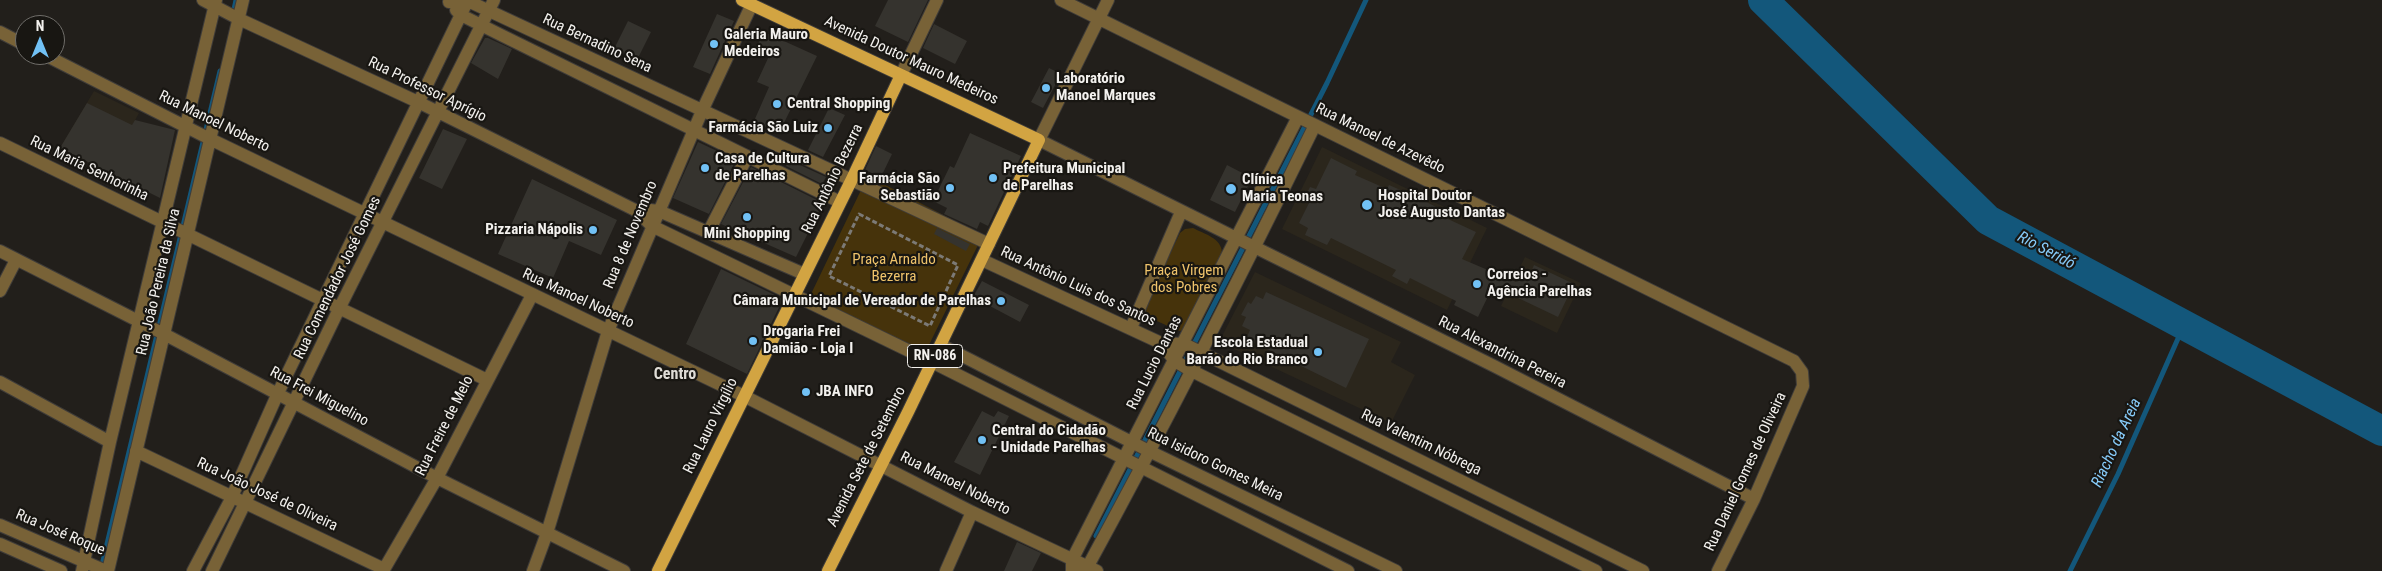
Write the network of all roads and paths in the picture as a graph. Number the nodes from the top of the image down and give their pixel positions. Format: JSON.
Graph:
{"nodes":[{"id":1,"x":243,"y":0,"type":"edge"},
{"id":2,"x":468,"y":0,"type":"edge"},
{"id":3,"x":937,"y":0,"type":"edge"},
{"id":4,"x":1061,"y":0,"type":"edge"},
{"id":5,"x":1108,"y":0,"type":"edge"},
{"id":6,"x":447,"y":1,"type":"edge"},
{"id":7,"x":211,"y":2,"type":"edge"},
{"id":8,"x":747,"y":2,"type":"edge"},
{"id":9,"x":491,"y":6,"type":"edge"},
{"id":10,"x":461,"y":15,"type":"junction"},
{"id":11,"x":1099,"y":18,"type":"junction"},
{"id":12,"x":239,"y":19,"type":"junction"},
{"id":13,"x":482,"y":26,"type":"junction"},
{"id":14,"x":0,"y":32,"type":"edge"},
{"id":15,"x":15,"y":39,"type":"edge"},
{"id":16,"x":64,"y":65,"type":"edge"},
{"id":17,"x":901,"y":75,"type":"junction"},
{"id":18,"x":418,"y":102,"type":"junction"},
{"id":19,"x":702,"y":111,"type":"junction"},
{"id":20,"x":438,"y":112,"type":"junction"},
{"id":21,"x":1298,"y":117,"type":"junction"},
{"id":22,"x":1315,"y":125,"type":"junction"},
{"id":23,"x":187,"y":128,"type":"junction"},
{"id":24,"x":693,"y":131,"type":"junction"},
{"id":25,"x":210,"y":139,"type":"junction"},
{"id":26,"x":1039,"y":140,"type":"junction"},
{"id":27,"x":0,"y":143,"type":"edge"},
{"id":28,"x":746,"y":157,"type":"junction"},
{"id":29,"x":852,"y":180,"type":"junction"},
{"id":30,"x":840,"y":202,"type":"junction"},
{"id":31,"x":635,"y":210,"type":"junction"},
{"id":32,"x":659,"y":211,"type":"junction"},
{"id":33,"x":1181,"y":212,"type":"junction"},
{"id":34,"x":365,"y":214,"type":"junction"},
{"id":35,"x":383,"y":223,"type":"junction"},
{"id":36,"x":163,"y":224,"type":"junction"},
{"id":37,"x":652,"y":226,"type":"junction"},
{"id":38,"x":709,"y":231,"type":"junction"},
{"id":39,"x":187,"y":236,"type":"junction"},
{"id":40,"x":1235,"y":238,"type":"junction"},
{"id":41,"x":989,"y":244,"type":"junction"},
{"id":42,"x":1254,"y":248,"type":"junction"},
{"id":43,"x":0,"y":251,"type":"edge"},
{"id":44,"x":16,"y":260,"type":"junction"},
{"id":45,"x":982,"y":260,"type":"junction"},
{"id":46,"x":804,"y":274,"type":"junction"},
{"id":47,"x":829,"y":276,"type":"joint"},
{"id":48,"x":0,"y":291,"type":"edge"},
{"id":49,"x":532,"y":295,"type":"junction"},
{"id":50,"x":794,"y":296,"type":"junction"},
{"id":51,"x":322,"y":301,"type":"junction"},
{"id":52,"x":339,"y":309,"type":"junction"},
{"id":53,"x":140,"y":322,"type":"junction"},
{"id":54,"x":1131,"y":328,"type":"junction"},
{"id":55,"x":608,"y":331,"type":"junction"},
{"id":56,"x":164,"y":334,"type":"junction"},
{"id":57,"x":1161,"y":343,"type":"junction"},
{"id":58,"x":1184,"y":344,"type":"junction"},
{"id":59,"x":941,"y":345,"type":"junction"},
{"id":60,"x":1200,"y":351,"type":"junction"},
{"id":61,"x":1175,"y":361,"type":"junction"},
{"id":62,"x":932,"y":362,"type":"junction"},
{"id":63,"x":1190,"y":370,"type":"junction"},
{"id":64,"x":487,"y":380,"type":"junction"},
{"id":65,"x":0,"y":382,"type":"edge"},
{"id":66,"x":1803,"y":386,"type":"joint"},
{"id":67,"x":278,"y":393,"type":"junction"},
{"id":68,"x":744,"y":396,"type":"junction"},
{"id":69,"x":295,"y":402,"type":"junction"},
{"id":70,"x":110,"y":442,"type":"junction"},
{"id":71,"x":1133,"y":443,"type":"junction"},
{"id":72,"x":136,"y":451,"type":"junction"},
{"id":73,"x":1150,"y":451,"type":"junction"},
{"id":74,"x":1125,"y":459,"type":"junction"},
{"id":75,"x":881,"y":464,"type":"junction"},
{"id":76,"x":1142,"y":466,"type":"junction"},
{"id":77,"x":437,"y":478,"type":"junction"},
{"id":78,"x":231,"y":496,"type":"junction"},
{"id":79,"x":1754,"y":499,"type":"junction"},
{"id":80,"x":245,"y":502,"type":"junction"},
{"id":81,"x":972,"y":512,"type":"junction"},
{"id":82,"x":0,"y":525,"type":"edge"},
{"id":83,"x":547,"y":533,"type":"junction"},
{"id":84,"x":1322,"y":535,"type":"junction"},
{"id":85,"x":0,"y":544,"type":"edge"},
{"id":86,"x":1311,"y":553,"type":"junction"},
{"id":87,"x":1072,"y":565,"type":"edge"},
{"id":88,"x":83,"y":566,"type":"edge"},
{"id":89,"x":1089,"y":569,"type":"edge"},
{"id":90,"x":384,"y":570,"type":"edge"},
{"id":91,"x":62,"y":571,"type":"edge"},
{"id":92,"x":107,"y":571,"type":"edge"},
{"id":93,"x":193,"y":571,"type":"edge"},
{"id":94,"x":212,"y":571,"type":"edge"},
{"id":95,"x":533,"y":571,"type":"edge"},
{"id":96,"x":624,"y":571,"type":"edge"},
{"id":97,"x":658,"y":571,"type":"edge"},
{"id":98,"x":828,"y":571,"type":"edge"},
{"id":99,"x":946,"y":571,"type":"edge"},
{"id":100,"x":1348,"y":571,"type":"edge"},
{"id":101,"x":1396,"y":571,"type":"edge"},
{"id":102,"x":1596,"y":571,"type":"edge"},
{"id":103,"x":1643,"y":571,"type":"edge"},
{"id":104,"x":1718,"y":571,"type":"edge"}],
"edges":[{"from":1,"to":12,"type":"street","name":"Rua João Pereira da Silva"},
{"from":2,"to":6,"type":"street","name":"Rua Bernadino Sena"},
{"from":2,"to":9,"type":"street","name":"Rua Bernadino Sena"},
{"from":2,"to":10,"type":"street","name":"Rua Comendador José Gomes"},
{"from":3,"to":17,"type":"street"},
{"from":4,"to":11,"type":"street","name":"Rua Manoel de Azevêdo"},
{"from":5,"to":11,"type":"street"},
{"from":6,"to":10,"type":"street","name":"Rua Bernadino Sena"},
{"from":7,"to":12,"type":"street","name":"Rua Professor Aprígio"},
{"from":7,"to":23,"type":"street","name":"Rua João Pereira da Silva"},
{"from":8,"to":17,"type":"main road","name":"Avenida Doutor Mauro Medeiros"},
{"from":8,"to":19,"type":"street","name":"Rua 8 de Novembro"},
{"from":9,"to":13,"type":"street","name":"Rua Comendador José Gomes"},
{"from":9,"to":19,"type":"street","name":"Rua Bernadino Sena"},
{"from":10,"to":13,"type":"street","name":"Rua Bernadino Sena"},
{"from":10,"to":18,"type":"street","name":"Rua Comendador José Gomes"},
{"from":11,"to":21,"type":"street","name":"Rua Manoel de Azevêdo"},
{"from":11,"to":26,"type":"street"},
{"from":12,"to":18,"type":"street","name":"Rua Professor Aprígio"},
{"from":12,"to":25,"type":"street","name":"Rua João Pereira da Silva"},
{"from":13,"to":20,"type":"street","name":"Rua Comendador José Gomes"},
{"from":13,"to":24,"type":"street","name":"Rua Bernadino Sena"},
{"from":14,"to":15,"type":"street"},
{"from":16,"to":23,"type":"street","name":"Rua Manoel Noberto"},
{"from":17,"to":26,"type":"main road","name":"Avenida Doutor Mauro Medeiros"},
{"from":17,"to":29,"type":"main road","name":"Rua Antônio Bezerra"},
{"from":18,"to":20,"type":"street","name":"Rua Professor Aprígio"},
{"from":18,"to":34,"type":"street","name":"Rua Comendador José Gomes"},
{"from":19,"to":24,"type":"street","name":"Rua 8 de Novembro"},
{"from":19,"to":29,"type":"street"},
{"from":20,"to":31,"type":"street","name":"Rua Professor Aprígio"},
{"from":20,"to":35,"type":"street","name":"Rua Comendador José Gomes"},
{"from":21,"to":22,"type":"street","name":"Rua Manoel de Azevêdo"},
{"from":21,"to":40,"type":"street","name":"Rua Lucio Dantas"},
{"from":22,"to":42,"type":"street"},
{"from":22,"to":66,"type":"street","name":"Rua Manoel de Azevêdo"},
{"from":23,"to":25,"type":"street","name":"Rua Manoel Noberto"},
{"from":23,"to":36,"type":"street","name":"Rua João Pereira da Silva"},
{"from":24,"to":28,"type":"street","name":"Rua Bernadino Sena"},
{"from":24,"to":29,"type":"street"},
{"from":24,"to":32,"type":"street","name":"Rua 8 de Novembro"},
{"from":25,"to":34,"type":"street","name":"Rua Manoel Noberto"},
{"from":25,"to":39,"type":"street","name":"Rua João Pereira da Silva"},
{"from":26,"to":33,"type":"street","name":"Rua Alexandrina Pereira"},
{"from":26,"to":41,"type":"main road","name":"Avenida Sete de Setembro","number":"RN-086"},
{"from":27,"to":36,"type":"street","name":"Rua Maria Senhorinha"},
{"from":28,"to":30,"type":"street","name":"Rua Bernadino Sena"},
{"from":28,"to":38,"type":"street"},
{"from":29,"to":30,"type":"main road","name":"Rua Antônio Bezerra"},
{"from":29,"to":41,"type":"street"},
{"from":30,"to":46,"type":"main road","name":"Rua Antônio Bezerra"},
{"from":31,"to":32,"type":"street","name":"Rua Professor Aprígio"},
{"from":31,"to":37,"type":"street","name":"Rua Professor Aprígio"},
{"from":32,"to":37,"type":"street","name":"Rua 8 de Novembro"},
{"from":32,"to":38,"type":"street","name":"Rua Professor Aprígio"},
{"from":33,"to":40,"type":"street","name":"Rua Alexandrina Pereira"},
{"from":33,"to":54,"type":"street"},
{"from":34,"to":35,"type":"street","name":"Rua Manoel Noberto"},
{"from":34,"to":51,"type":"street","name":"Rua Comendador José Gomes"},
{"from":35,"to":49,"type":"street","name":"Rua Manoel Noberto"},
{"from":35,"to":52,"type":"street","name":"Rua Comendador José Gomes"},
{"from":36,"to":39,"type":"street","name":"Rua Maria Senhorinha"},
{"from":36,"to":53,"type":"street","name":"Rua João Pereira da Silva"},
{"from":37,"to":50,"type":"street","name":"Rua Professor Aprígio"},
{"from":37,"to":55,"type":"street","name":"Rua 8 de Novembro"},
{"from":38,"to":46,"type":"street","name":"Rua Professor Aprígio"},
{"from":39,"to":51,"type":"street","name":"Rua Maria Senhorinha"},
{"from":39,"to":56,"type":"street","name":"Rua João Pereira da Silva"},
{"from":40,"to":42,"type":"street","name":"Rua Alexandrina Pereira"},
{"from":40,"to":58,"type":"street","name":"Rua Lucio Dantas"},
{"from":41,"to":45,"type":"main road","name":"Avenida Sete de Setembro","number":"RN-086"},
{"from":42,"to":60,"type":"street"},
{"from":42,"to":79,"type":"street","name":"Rua Alexandrina Pereira"},
{"from":43,"to":44,"type":"street","name":"Rua Frei Miguelino"},
{"from":44,"to":48,"type":"street"},
{"from":44,"to":53,"type":"street","name":"Rua Frei Miguelino"},
{"from":45,"to":54,"type":"street","name":"Rua Antônio Luis dos Santos"},
{"from":45,"to":59,"type":"main road","name":"Avenida Sete de Setembro","number":"RN-086"},
{"from":46,"to":50,"type":"main road","name":"Rua Antônio Bezerra"},
{"from":47,"to":47,"type":"path"},
{"from":49,"to":55,"type":"street","name":"Rua Manoel Noberto"},
{"from":49,"to":64,"type":"street","name":"Rua Freire de Melo"},
{"from":50,"to":62,"type":"street","name":"Rua Professor Aprígio"},
{"from":50,"to":68,"type":"main road","name":"Rua Lauro Virgílio"},
{"from":51,"to":52,"type":"street","name":"Rua Maria Senhorinha"},
{"from":51,"to":67,"type":"street","name":"Rua Comendador José Gomes"},
{"from":52,"to":64,"type":"street","name":"Rua Maria Senhorinha"},
{"from":52,"to":69,"type":"street","name":"Rua Comendador José Gomes"},
{"from":53,"to":56,"type":"street","name":"Rua Frei Miguelino"},
{"from":53,"to":70,"type":"street","name":"Rua João Pereira da Silva"},
{"from":54,"to":57,"type":"street","name":"Rua Antônio Luis dos Santos"},
{"from":55,"to":68,"type":"street","name":"Rua Manoel Noberto"},
{"from":55,"to":83,"type":"street","name":"Rua 8 de Novembro"},
{"from":56,"to":67,"type":"street","name":"Rua Frei Miguelino"},
{"from":56,"to":72,"type":"street","name":"Rua João Pereira da Silva"},
{"from":57,"to":58,"type":"street","name":"Rua Antônio Luis dos Santos"},
{"from":57,"to":61,"type":"street","name":"Rua Antônio Luis dos Santos"},
{"from":58,"to":60,"type":"street","name":"Rua Valentim Nóbrega"},
{"from":58,"to":61,"type":"street","name":"Rua Lucio Dantas"},
{"from":59,"to":62,"type":"main road","name":"Avenida Sete de Setembro","number":"RN-086"},
{"from":59,"to":71,"type":"street","name":"Rua Isidoro Gomes Meira"},
{"from":60,"to":63,"type":"street"},
{"from":60,"to":103,"type":"street","name":"Rua Valentim Nóbrega"},
{"from":61,"to":63,"type":"street"},
{"from":61,"to":71,"type":"street","name":"Rua Lucio Dantas"},
{"from":62,"to":74,"type":"street"},
{"from":62,"to":75,"type":"main road","name":"Avenida Sete de Setembro","number":"RN-086"},
{"from":63,"to":73,"type":"street"},
{"from":63,"to":102,"type":"street"},
{"from":64,"to":77,"type":"street","name":"Rua Freire de Melo"},
{"from":65,"to":70,"type":"street"},
{"from":66,"to":79,"type":"street","name":"Rua Daniel Gomes de Oliveira"},
{"from":67,"to":69,"type":"street","name":"Rua Frei Miguelino"},
{"from":67,"to":78,"type":"street","name":"Rua Comendador José Gomes"},
{"from":68,"to":75,"type":"street","name":"Rua Manoel Noberto"},
{"from":68,"to":97,"type":"main road","name":"Rua Lauro Virgílio"},
{"from":69,"to":77,"type":"street","name":"Rua Frei Miguelino"},
{"from":69,"to":80,"type":"street","name":"Rua Comendador José Gomes"},
{"from":70,"to":88,"type":"street","name":"Rua João Pereira da Silva"},
{"from":71,"to":73,"type":"street","name":"Rua Isidoro Gomes Meira"},
{"from":71,"to":74,"type":"street","name":"Rua Lucio Dantas"},
{"from":72,"to":78,"type":"street","name":"Rua João José de Oliveira"},
{"from":72,"to":92,"type":"street","name":"Rua João Pereira da Silva"},
{"from":73,"to":76,"type":"street"},
{"from":73,"to":84,"type":"street","name":"Rua Isidoro Gomes Meira"},
{"from":74,"to":76,"type":"street"},
{"from":74,"to":87,"type":"street","name":"Rua Lucio Dantas"},
{"from":75,"to":81,"type":"street","name":"Rua Manoel Noberto"},
{"from":75,"to":98,"type":"main road","name":"Avenida Sete de Setembro","number":"RN-086"},
{"from":76,"to":86,"type":"street"},
{"from":76,"to":89,"type":"street"},
{"from":77,"to":83,"type":"street","name":"Rua Frei Miguelino"},
{"from":77,"to":90,"type":"street","name":"Rua Freire de Melo"},
{"from":78,"to":80,"type":"street","name":"Rua João José de Oliveira"},
{"from":78,"to":93,"type":"street","name":"Rua Comendador José Gomes"},
{"from":79,"to":104,"type":"street","name":"Rua Daniel Gomes de Oliveira"},
{"from":80,"to":90,"type":"street","name":"Rua João José de Oliveira"},
{"from":80,"to":94,"type":"street","name":"Rua Comendador José Gomes"},
{"from":81,"to":87,"type":"street","name":"Rua Manoel Noberto"},
{"from":81,"to":99,"type":"street"},
{"from":82,"to":88,"type":"street","name":"Rua José Roque"},
{"from":83,"to":95,"type":"street","name":"Rua 8 de Novembro"},
{"from":83,"to":96,"type":"street","name":"Rua Frei Miguelino"},
{"from":84,"to":86,"type":"street"},
{"from":84,"to":101,"type":"street","name":"Rua Isidoro Gomes Meira"},
{"from":85,"to":91,"type":"street"},
{"from":86,"to":100,"type":"street"},
{"from":87,"to":89,"type":"street","name":"Rua Manoel Noberto"},
{"from":88,"to":92,"type":"street","name":"Rua José Roque"}]}
